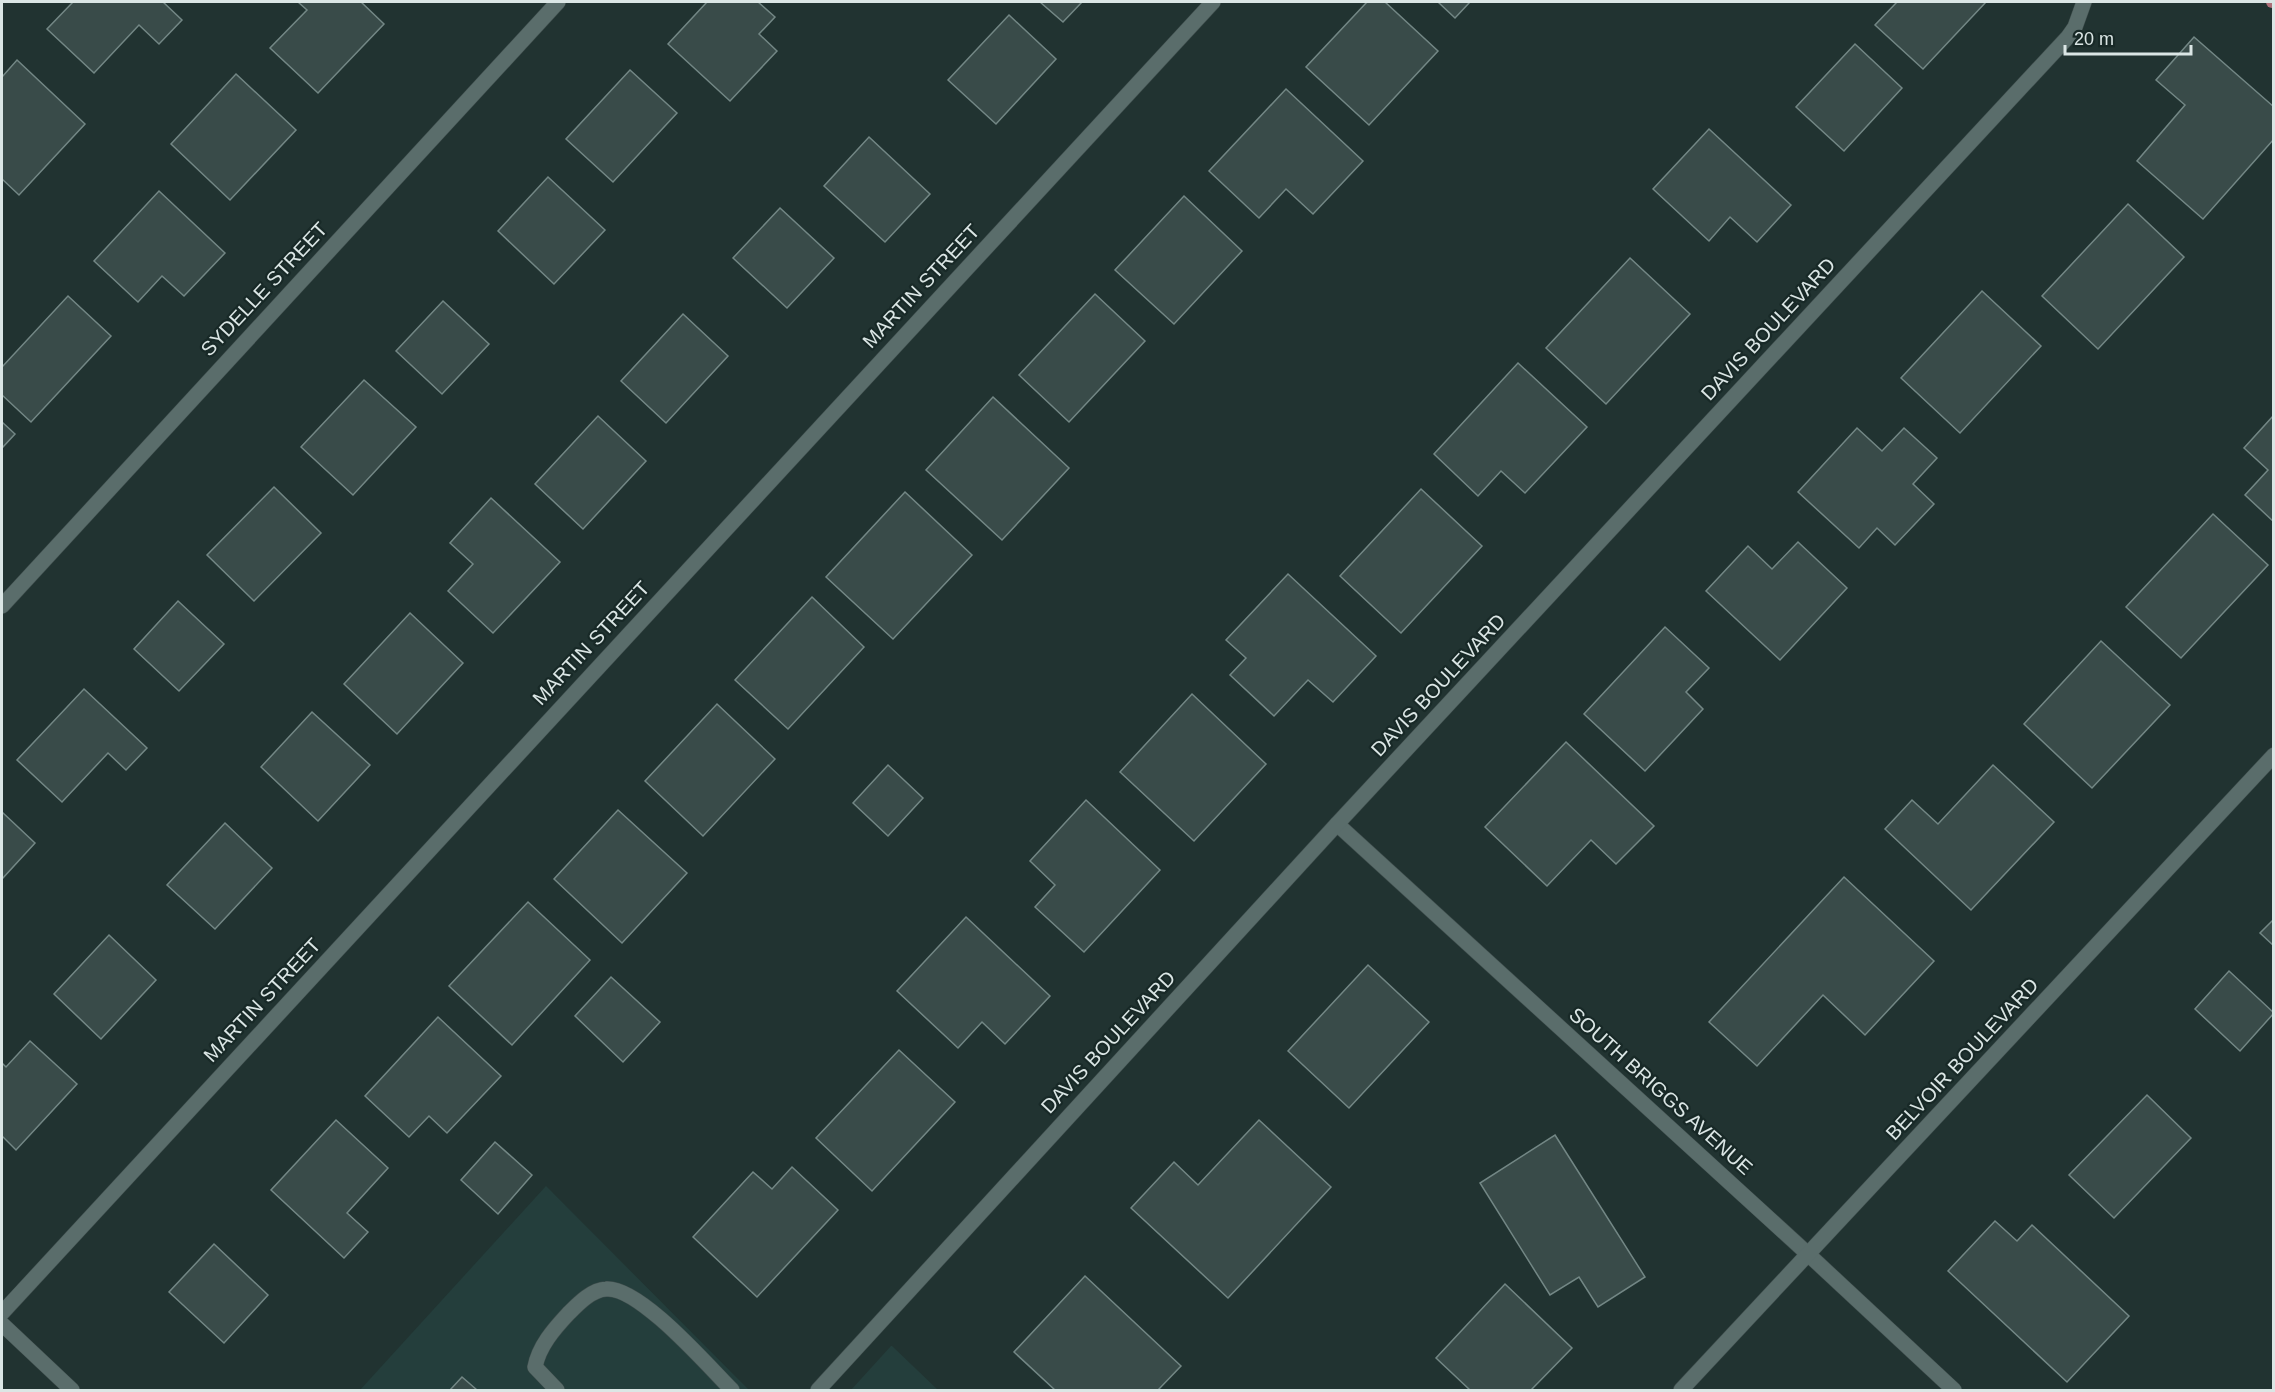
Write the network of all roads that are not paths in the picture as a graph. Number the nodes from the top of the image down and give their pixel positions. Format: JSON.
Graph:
{"nodes":[{"id":1,"x":558,"y":2,"type":"edge"},
{"id":2,"x":1212,"y":2,"type":"edge"},
{"id":3,"x":2084,"y":3,"type":"edge"},
{"id":4,"x":2,"y":606,"type":"edge"},
{"id":5,"x":2274,"y":754,"type":"edge"},
{"id":6,"x":1337,"y":824,"type":"junction"},
{"id":7,"x":1809,"y":1255,"type":"junction"},
{"id":8,"x":2,"y":1313,"type":"edge"},
{"id":9,"x":2,"y":1324,"type":"edge"},
{"id":10,"x":72,"y":1390,"type":"edge"},
{"id":11,"x":557,"y":1390,"type":"edge"},
{"id":12,"x":732,"y":1390,"type":"edge"},
{"id":13,"x":818,"y":1390,"type":"edge"},
{"id":14,"x":1682,"y":1390,"type":"edge"},
{"id":15,"x":1954,"y":1390,"type":"edge"}],
"edges":[{"from":1,"to":4,"type":"street","name":"SYDELLE STREET"},
{"from":2,"to":8,"type":"street","name":"MARTIN STREET"},
{"from":3,"to":6,"type":"street","name":"DAVIS BOULEVARD"},
{"from":5,"to":7,"type":"street","name":"BELVOIR BOULEVARD"},
{"from":6,"to":7,"type":"street","name":"SOUTH BRIGGS AVENUE"},
{"from":6,"to":13,"type":"street","name":"DAVIS BOULEVARD"},
{"from":7,"to":14,"type":"street","name":"BELVOIR BOULEVARD"},
{"from":7,"to":15,"type":"street","name":"SOUTH BRIGGS AVENUE"},
{"from":9,"to":10,"type":"street"},
{"from":11,"to":12,"type":"street"}]}
